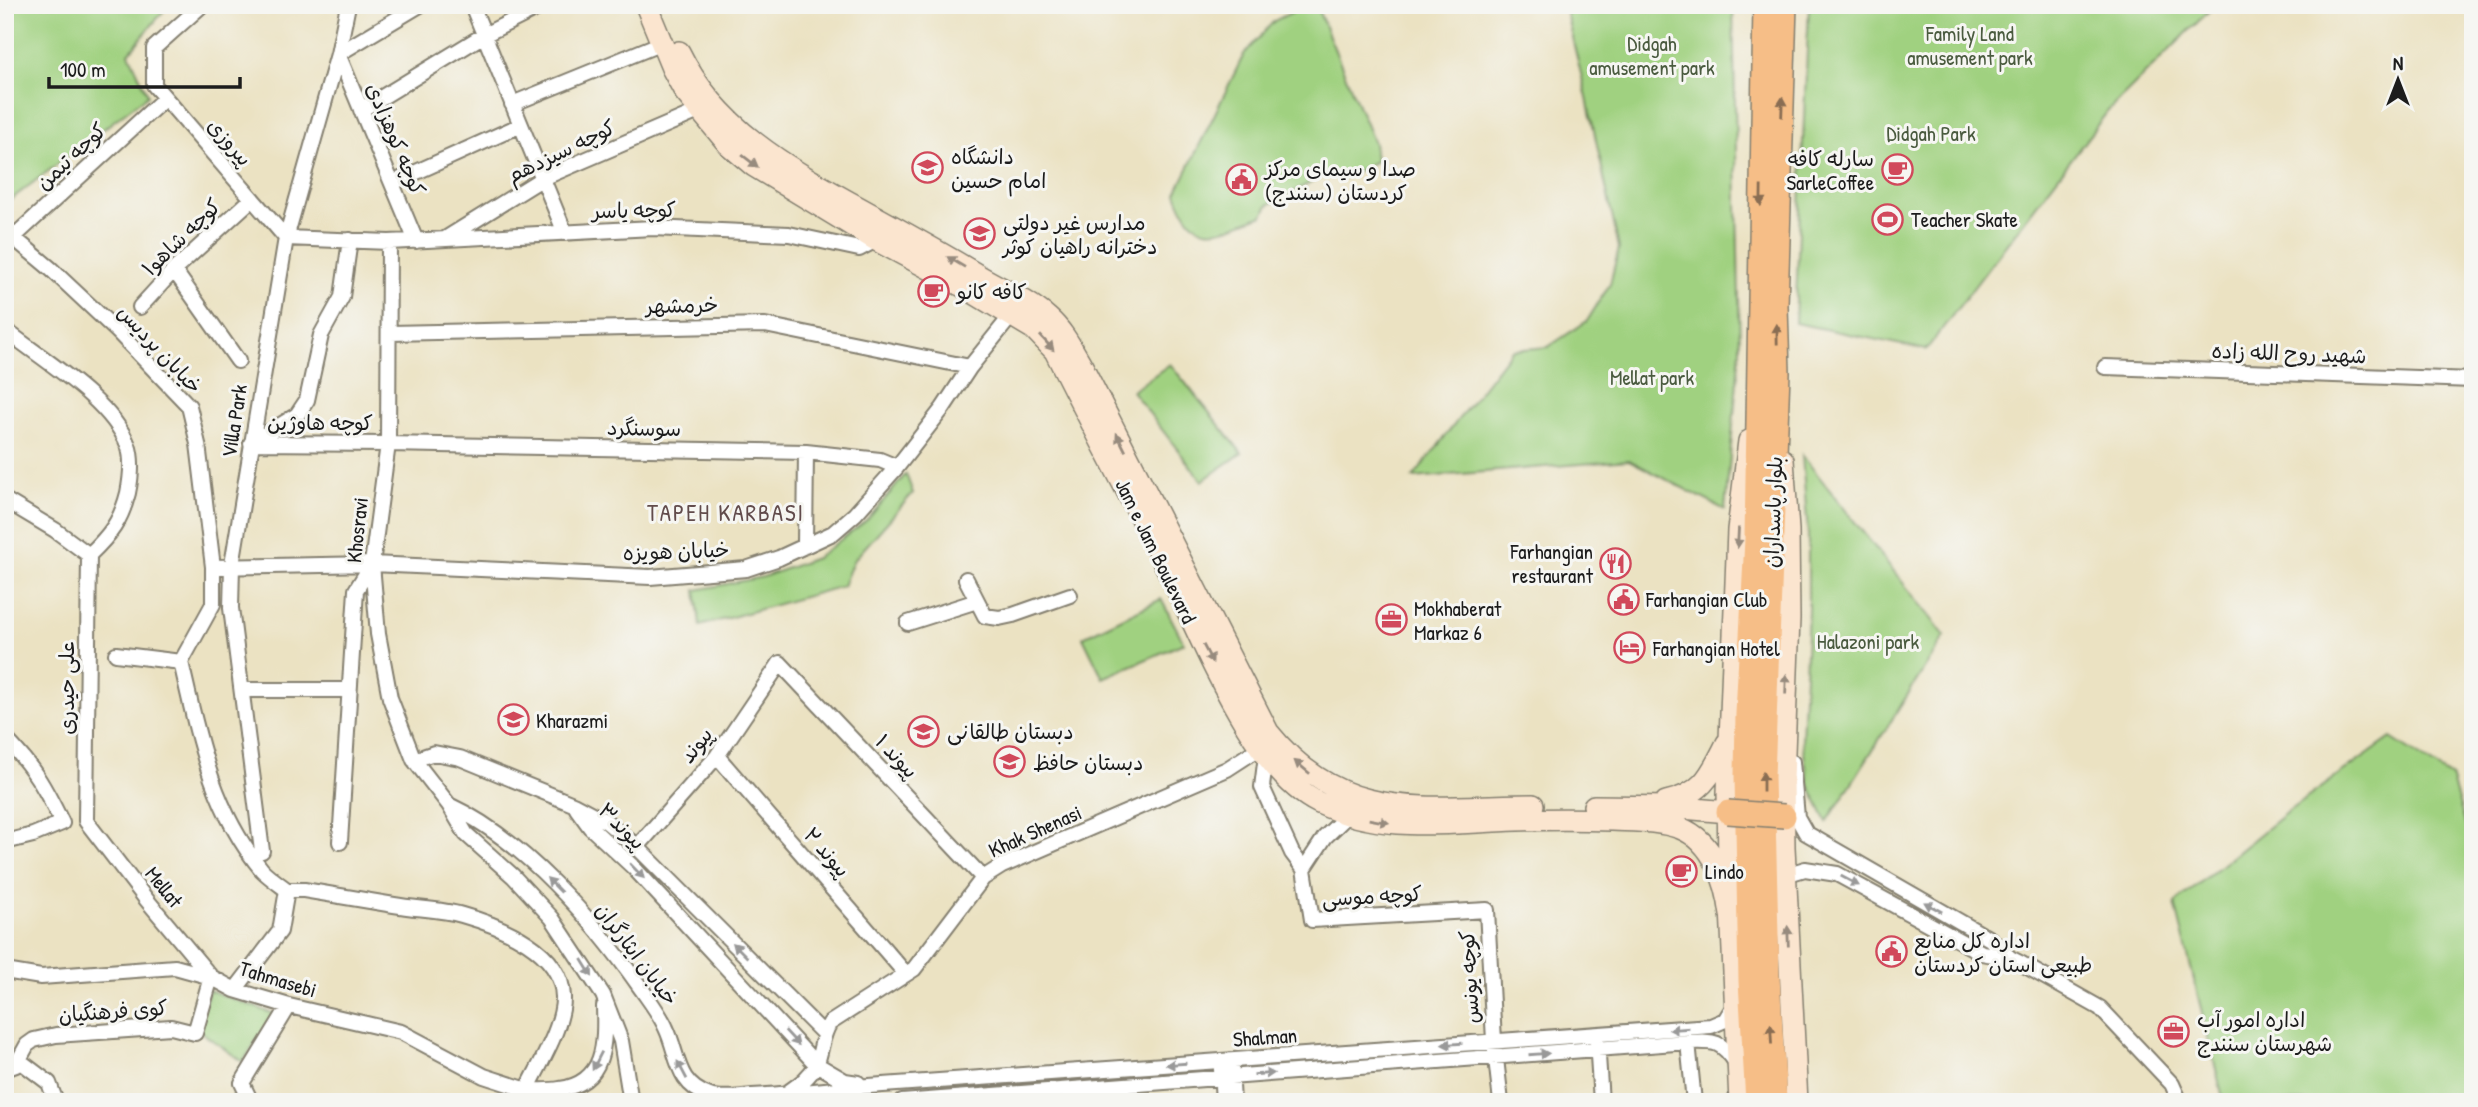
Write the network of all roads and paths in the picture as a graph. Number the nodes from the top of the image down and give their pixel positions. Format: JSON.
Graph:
{"nodes":[{"id":1,"x":202,"y":5,"type":"edge"},
{"id":2,"x":348,"y":5,"type":"edge"},
{"id":3,"x":421,"y":5,"type":"edge"},
{"id":4,"x":472,"y":5,"type":"edge"},
{"id":5,"x":544,"y":5,"type":"edge"},
{"id":6,"x":646,"y":5,"type":"edge"},
{"id":7,"x":660,"y":5,"type":"edge"},
{"id":8,"x":1765,"y":5,"type":"edge"},
{"id":9,"x":1785,"y":5,"type":"edge"},
{"id":10,"x":484,"y":35,"type":"junction"},
{"id":11,"x":662,"y":43,"type":"junction"},
{"id":12,"x":338,"y":54,"type":"junction"},
{"id":13,"x":165,"y":98,"type":"junction"},
{"id":14,"x":512,"y":104,"type":"junction"},
{"id":15,"x":361,"y":110,"type":"junction"},
{"id":16,"x":701,"y":110,"type":"junction"},
{"id":17,"x":521,"y":125,"type":"junction"},
{"id":18,"x":543,"y":178,"type":"junction"},
{"id":19,"x":392,"y":183,"type":"junction"},
{"id":20,"x":252,"y":199,"type":"junction"},
{"id":21,"x":565,"y":233,"type":"junction"},
{"id":22,"x":286,"y":238,"type":"junction"},
{"id":23,"x":444,"y":239,"type":"junction"},
{"id":24,"x":350,"y":240,"type":"junction"},
{"id":25,"x":876,"y":240,"type":"junction"},
{"id":26,"x":416,"y":241,"type":"junction"},
{"id":27,"x":9,"y":242,"type":"edge"},
{"id":28,"x":389,"y":242,"type":"junction"},
{"id":29,"x":174,"y":270,"type":"junction"},
{"id":30,"x":141,"y":307,"type":"dead end"},
{"id":31,"x":1010,"y":316,"type":"junction"},
{"id":32,"x":5,"y":333,"type":"edge"},
{"id":33,"x":390,"y":333,"type":"junction"},
{"id":34,"x":238,"y":360,"type":"dead end"},
{"id":35,"x":970,"y":367,"type":"junction"},
{"id":36,"x":2105,"y":367,"type":"dead end"},
{"id":37,"x":1768,"y":373,"type":"junction"},
{"id":38,"x":2473,"y":380,"type":"edge"},
{"id":39,"x":251,"y":443,"type":"junction"},
{"id":40,"x":388,"y":444,"type":"junction"},
{"id":41,"x":806,"y":452,"type":"junction"},
{"id":42,"x":897,"y":467,"type":"junction"},
{"id":43,"x":5,"y":500,"type":"edge"},
{"id":44,"x":805,"y":546,"type":"junction"},
{"id":45,"x":89,"y":555,"type":"junction"},
{"id":46,"x":372,"y":564,"type":"junction"},
{"id":47,"x":232,"y":565,"type":"junction"},
{"id":48,"x":213,"y":567,"type":"junction"},
{"id":49,"x":966,"y":579,"type":"dead end"},
{"id":50,"x":1070,"y":594,"type":"dead end"},
{"id":51,"x":977,"y":601,"type":"junction"},
{"id":52,"x":908,"y":623,"type":"dead end"},
{"id":53,"x":116,"y":654,"type":"dead end"},
{"id":54,"x":181,"y":662,"type":"junction"},
{"id":55,"x":780,"y":663,"type":"joint"},
{"id":56,"x":242,"y":690,"type":"junction"},
{"id":57,"x":349,"y":690,"type":"junction"},
{"id":58,"x":1785,"y":734,"type":"junction"},
{"id":59,"x":5,"y":738,"type":"edge"},
{"id":60,"x":1730,"y":738,"type":"junction"},
{"id":61,"x":1264,"y":751,"type":"junction"},
{"id":62,"x":717,"y":756,"type":"junction"},
{"id":63,"x":414,"y":760,"type":"junction"},
{"id":64,"x":573,"y":804,"type":"junction"},
{"id":65,"x":449,"y":805,"type":"junction"},
{"id":66,"x":1643,"y":806,"type":"junction"},
{"id":67,"x":1728,"y":812,"type":"junction"},
{"id":68,"x":1349,"y":814,"type":"junction"},
{"id":69,"x":1442,"y":816,"type":"junction"},
{"id":70,"x":1784,"y":816,"type":"junction"},
{"id":71,"x":86,"y":821,"type":"joint"},
{"id":72,"x":5,"y":842,"type":"edge"},
{"id":73,"x":340,"y":842,"type":"dead end"},
{"id":74,"x":637,"y":847,"type":"junction"},
{"id":75,"x":262,"y":851,"type":"dead end"},
{"id":76,"x":1304,"y":869,"type":"junction"},
{"id":77,"x":1785,"y":875,"type":"junction"},
{"id":78,"x":983,"y":878,"type":"junction"},
{"id":79,"x":1899,"y":888,"type":"junction"},
{"id":80,"x":287,"y":890,"type":"junction"},
{"id":81,"x":1892,"y":903,"type":"junction"},
{"id":82,"x":1487,"y":910,"type":"joint"},
{"id":83,"x":1731,"y":915,"type":"junction"},
{"id":84,"x":2010,"y":958,"type":"junction"},
{"id":85,"x":5,"y":971,"type":"edge"},
{"id":86,"x":906,"y":974,"type":"junction"},
{"id":87,"x":211,"y":977,"type":"junction"},
{"id":88,"x":235,"y":990,"type":"junction"},
{"id":89,"x":603,"y":995,"type":"junction"},
{"id":90,"x":1735,"y":1002,"type":"junction"},
{"id":91,"x":289,"y":1006,"type":"junction"},
{"id":92,"x":823,"y":1033,"type":"junction"},
{"id":93,"x":1494,"y":1041,"type":"junction"},
{"id":94,"x":1597,"y":1042,"type":"junction"},
{"id":95,"x":1688,"y":1042,"type":"junction"},
{"id":96,"x":1496,"y":1057,"type":"junction"},
{"id":97,"x":20,"y":1060,"type":"junction"},
{"id":98,"x":1226,"y":1061,"type":"junction"},
{"id":99,"x":816,"y":1064,"type":"junction"},
{"id":100,"x":1738,"y":1067,"type":"junction"},
{"id":101,"x":5,"y":1069,"type":"edge"},
{"id":102,"x":1057,"y":1073,"type":"junction"},
{"id":103,"x":1227,"y":1077,"type":"junction"},
{"id":104,"x":869,"y":1086,"type":"junction"},
{"id":105,"x":527,"y":1090,"type":"junction"},
{"id":106,"x":1058,"y":1090,"type":"junction"},
{"id":107,"x":785,"y":1098,"type":"edge"},
{"id":108,"x":56,"y":1102,"type":"edge"},
{"id":109,"x":251,"y":1102,"type":"edge"},
{"id":110,"x":514,"y":1102,"type":"edge"},
{"id":111,"x":547,"y":1102,"type":"edge"},
{"id":112,"x":631,"y":1102,"type":"edge"},
{"id":113,"x":902,"y":1102,"type":"edge"},
{"id":114,"x":1223,"y":1102,"type":"edge"},
{"id":115,"x":1233,"y":1102,"type":"edge"},
{"id":116,"x":1501,"y":1102,"type":"edge"},
{"id":117,"x":1601,"y":1102,"type":"edge"},
{"id":118,"x":1694,"y":1102,"type":"edge"},
{"id":119,"x":1740,"y":1102,"type":"edge"},
{"id":120,"x":1757,"y":1102,"type":"edge"},
{"id":121,"x":1775,"y":1102,"type":"edge"},
{"id":122,"x":1797,"y":1102,"type":"edge"},
{"id":123,"x":2180,"y":1102,"type":"edge"}],
"edges":[{"from":1,"to":13,"type":"street","name":"پیروزی"},
{"from":2,"to":12,"type":"street","name":"Villa Park"},
{"from":3,"to":12,"type":"street"},
{"from":4,"to":10,"type":"street"},
{"from":5,"to":10,"type":"street"},
{"from":6,"to":11,"type":"main road","name":"Jam e Jam Boulevard"},
{"from":69,"to":7,"type":"main road","name":"Jam e Jam Boulevard","one_way":true},
{"from":8,"to":37,"type":"main road","name":"بلوار پاسداران","one_way":true},
{"from":37,"to":9,"type":"main road","name":"بلوار پاسداران","one_way":true},
{"from":10,"to":14,"type":"street"},
{"from":10,"to":15,"type":"street"},
{"from":11,"to":14,"type":"street"},
{"from":11,"to":16,"type":"main road","name":"Jam e Jam Boulevard"},
{"from":12,"to":15,"type":"street","name":"کوچه کوهزادی"},
{"from":12,"to":22,"type":"street","name":"Villa Park"},
{"from":13,"to":20,"type":"street","name":"پیروزی"},
{"from":13,"to":27,"type":"street","name":"کوچه تیمن"},
{"from":14,"to":17,"type":"street"},
{"from":15,"to":19,"type":"street","name":"کوچه کوهزادی"},
{"from":16,"to":18,"type":"street","name":"کوچه سیزدهم"},
{"from":16,"to":25,"type":"main road","name":"Jam e Jam Boulevard","one_way":true},
{"from":17,"to":18,"type":"street"},
{"from":17,"to":19,"type":"street"},
{"from":18,"to":21,"type":"street"},
{"from":18,"to":23,"type":"street","name":"کوچه سیزدهم"},
{"from":19,"to":26,"type":"street","name":"کوچه کوهزادی"},
{"from":20,"to":22,"type":"street","name":"پیروزی"},
{"from":20,"to":29,"type":"street","name":"کوچه شاهو۱"},
{"from":21,"to":23,"type":"street","name":"کوچه یاسر"},
{"from":21,"to":25,"type":"street","name":"کوچه یاسر"},
{"from":22,"to":24,"type":"street","name":"کوچه یاسر"},
{"from":22,"to":39,"type":"street","name":"Villa Park"},
{"from":23,"to":26,"type":"street","name":"کوچه یاسر"},
{"from":24,"to":28,"type":"street","name":"کوچه یاسر"},
{"from":24,"to":39,"type":"street"},
{"from":25,"to":31,"type":"main road","name":"Jam e Jam Boulevard"},
{"from":26,"to":28,"type":"street","name":"کوچه یاسر"},
{"from":27,"to":48,"type":"street","name":"خیابان پردیس"},
{"from":28,"to":33,"type":"street","name":"Khosravi"},
{"from":29,"to":30,"type":"street","name":"کوچه شاهو۱"},
{"from":29,"to":34,"type":"street"},
{"from":31,"to":35,"type":"street","name":"خیابان هویزه"},
{"from":31,"to":61,"type":"main road","name":"Jam e Jam Boulevard","one_way":true},
{"from":32,"to":45,"type":"street"},
{"from":33,"to":35,"type":"street","name":"خرمشهر"},
{"from":33,"to":40,"type":"street","name":"Khosravi"},
{"from":35,"to":42,"type":"street","name":"خیابان هویزه"},
{"from":36,"to":38,"type":"street","name":"شهید روح الله زاده"},
{"from":58,"to":37,"type":"main road","one_way":true},
{"from":37,"to":60,"type":"main road","one_way":true},
{"from":37,"to":120,"type":"main road","name":"بلوار پاسداران"},
{"from":121,"to":37,"type":"main road","name":"بلوار پاسداران","one_way":true},
{"from":39,"to":40,"type":"street","name":"کوچه هاوژین"},
{"from":39,"to":47,"type":"street","name":"Villa Park"},
{"from":40,"to":41,"type":"street","name":"سوسنگرد"},
{"from":40,"to":46,"type":"street","name":"Khosravi"},
{"from":41,"to":42,"type":"street","name":"سوسنگرد"},
{"from":41,"to":44,"type":"street"},
{"from":42,"to":44,"type":"street","name":"خیابان هویزه"},
{"from":43,"to":45,"type":"street"},
{"from":44,"to":46,"type":"street","name":"خیابان هویزه"},
{"from":45,"to":71,"type":"street","name":"علی حیدری"},
{"from":46,"to":47,"type":"street","name":"خیابان هویزه"},
{"from":46,"to":57,"type":"street"},
{"from":46,"to":63,"type":"street","name":"Khosravi"},
{"from":47,"to":48,"type":"street","name":"خیابان هویزه"},
{"from":47,"to":56,"type":"street","name":"Villa Park"},
{"from":48,"to":54,"type":"street","name":"خیابان پردیس"},
{"from":49,"to":51,"type":"street"},
{"from":50,"to":51,"type":"street"},
{"from":51,"to":52,"type":"street"},
{"from":53,"to":54,"type":"street"},
{"from":54,"to":80,"type":"street"},
{"from":55,"to":62,"type":"street","name":"پیوند"},
{"from":55,"to":78,"type":"street","name":"پیوند ۱"},
{"from":56,"to":57,"type":"street"},
{"from":56,"to":75,"type":"street","name":"Villa Park"},
{"from":57,"to":73,"type":"street"},
{"from":58,"to":70,"type":"main road"},
{"from":58,"to":79,"type":"street"},
{"from":59,"to":72,"type":"street"},
{"from":60,"to":66,"type":"main road"},
{"from":60,"to":67,"type":"main road"},
{"from":61,"to":68,"type":"main road","name":"Jam e Jam Boulevard"},
{"from":61,"to":76,"type":"street"},
{"from":61,"to":78,"type":"street","name":"Khak Shenasi"},
{"from":62,"to":74,"type":"street","name":"پیوند"},
{"from":62,"to":86,"type":"street","name":"پیوند ۲"},
{"from":63,"to":64,"type":"street"},
{"from":63,"to":65,"type":"street","name":"Khosravi"},
{"from":64,"to":74,"type":"street","name":"پیوند۳"},
{"from":64,"to":99,"type":"street","name":"پیوند۳","one_way":true},
{"from":65,"to":89,"type":"street","name":"Khosravi","one_way":true},
{"from":107,"to":65,"type":"street","name":"خیابان ایثارگران","one_way":true},
{"from":66,"to":67,"type":"main road","name":"Jam e Jam Boulevard"},
{"from":66,"to":69,"type":"main road","name":"Jam e Jam Boulevard"},
{"from":67,"to":70,"type":"main road","bridge":true},
{"from":67,"to":83,"type":"main road"},
{"from":68,"to":69,"type":"main road","name":"Jam e Jam Boulevard","one_way":true},
{"from":68,"to":76,"type":"street"},
{"from":69,"to":83,"type":"main road","name":"Jam e Jam Boulevard"},
{"from":70,"to":77,"type":"main road"},
{"from":71,"to":87,"type":"street","name":"Mellat"},
{"from":92,"to":74,"type":"street","name":"پیوند۳","one_way":true},
{"from":76,"to":82,"type":"street","name":"کوچه موسی"},
{"from":77,"to":81,"type":"street","one_way":true},
{"from":122,"to":77,"type":"main road","one_way":true},
{"from":78,"to":86,"type":"street","name":"Khak Shenasi"},
{"from":79,"to":81,"type":"street"},
{"from":84,"to":79,"type":"street","one_way":true},
{"from":80,"to":88,"type":"street"},
{"from":80,"to":105,"type":"street"},
{"from":81,"to":84,"type":"street"},
{"from":82,"to":93,"type":"street","name":"کوچه یونس"},
{"from":83,"to":90,"type":"main road"},
{"from":84,"to":123,"type":"street"},
{"from":85,"to":87,"type":"street","name":"Tahmasebi"},
{"from":86,"to":92,"type":"street","name":"Khak Shenasi"},
{"from":87,"to":88,"type":"street","name":"Tahmasebi"},
{"from":87,"to":97,"type":"street","name":"کوی فرهنگیان"},
{"from":88,"to":91,"type":"street","name":"Tahmasebi"},
{"from":89,"to":105,"type":"street","one_way":true},
{"from":89,"to":112,"type":"street","name":"Khosravi"},
{"from":90,"to":94,"type":"street","name":"Shalman","one_way":true},
{"from":90,"to":100,"type":"main road"},
{"from":91,"to":105,"type":"street","name":"Tahmasebi"},
{"from":91,"to":109,"type":"street"},
{"from":92,"to":99,"type":"street"},
{"from":93,"to":94,"type":"street","name":"Shalman"},
{"from":93,"to":96,"type":"street","name":"کوچه یونس"},
{"from":93,"to":98,"type":"street","name":"Shalman","one_way":true},
{"from":94,"to":95,"type":"street","name":"Shalman"},
{"from":96,"to":94,"type":"street","name":"Shalman","one_way":true},
{"from":94,"to":117,"type":"street"},
{"from":95,"to":100,"type":"street","name":"Shalman"},
{"from":95,"to":118,"type":"street"},
{"from":103,"to":96,"type":"street","name":"Shalman","one_way":true},
{"from":96,"to":116,"type":"street","name":"کوچه یونس"},
{"from":97,"to":101,"type":"street","name":"کوی فرهنگیان"},
{"from":97,"to":108,"type":"street"},
{"from":98,"to":102,"type":"street","name":"Shalman","one_way":true},
{"from":98,"to":103,"type":"street"},
{"from":99,"to":104,"type":"street","name":"پیوند۳"},
{"from":99,"to":107,"type":"street"},
{"from":100,"to":119,"type":"main road"},
{"from":102,"to":104,"type":"street","name":"Shalman"},
{"from":102,"to":106,"type":"street"},
{"from":103,"to":106,"type":"street","name":"Shalman"},
{"from":103,"to":114,"type":"street"},
{"from":103,"to":115,"type":"street"},
{"from":104,"to":107,"type":"street","name":"Shalman"},
{"from":105,"to":110,"type":"street"},
{"from":105,"to":111,"type":"street"},
{"from":106,"to":113,"type":"street","name":"Shalman"}]}
